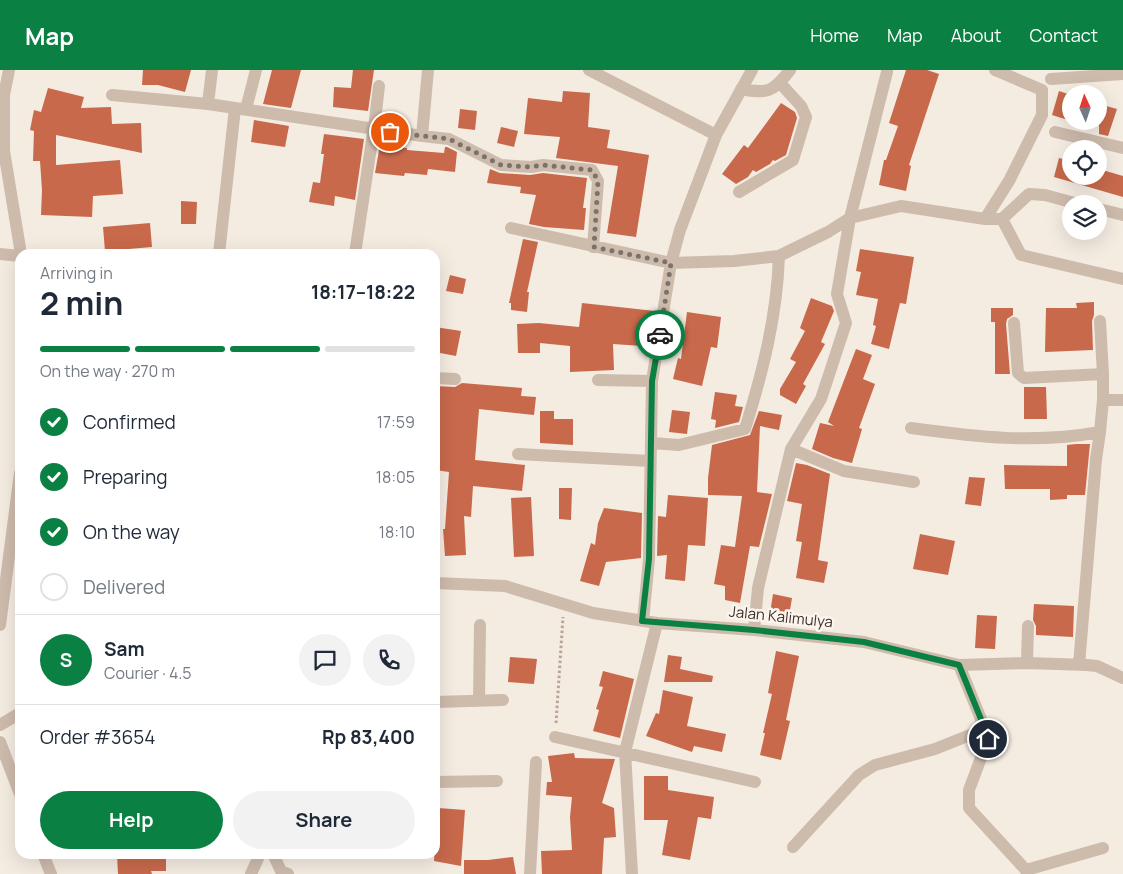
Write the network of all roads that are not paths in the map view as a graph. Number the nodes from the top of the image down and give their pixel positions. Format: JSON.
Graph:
{"nodes":[{"id":1,"x":9,"y":70,"type":"edge"},
{"id":2,"x":212,"y":70,"type":"edge"},
{"id":3,"x":256,"y":70,"type":"edge"},
{"id":4,"x":428,"y":70,"type":"edge"},
{"id":5,"x":589,"y":70,"type":"edge"},
{"id":6,"x":790,"y":70,"type":"edge"},
{"id":7,"x":995,"y":70,"type":"edge"},
{"id":8,"x":749,"y":71,"type":"edge"},
{"id":9,"x":887,"y":72,"type":"dead end"},
{"id":10,"x":1123,"y":74,"type":"edge"},
{"id":11,"x":1051,"y":79,"type":"dead end"},
{"id":12,"x":780,"y":83,"type":"junction"},
{"id":13,"x":379,"y":86,"type":"dead end"},
{"id":14,"x":741,"y":89,"type":"junction"},
{"id":15,"x":112,"y":95,"type":"dead end"},
{"id":16,"x":208,"y":104,"type":"junction"},
{"id":17,"x":241,"y":108,"type":"junction"},
{"id":18,"x":374,"y":130,"type":"junction"},
{"id":19,"x":1055,"y":132,"type":"dead end"},
{"id":20,"x":716,"y":135,"type":"junction"},
{"id":21,"x":422,"y":136,"type":"junction"},
{"id":22,"x":1123,"y":148,"type":"edge"},
{"id":23,"x":2,"y":150,"type":"edge"},
{"id":24,"x":739,"y":192,"type":"dead end"},
{"id":25,"x":1062,"y":200,"type":"edge"},
{"id":26,"x":1107,"y":211,"type":"edge"},
{"id":27,"x":1123,"y":216,"type":"edge"},
{"id":28,"x":850,"y":218,"type":"junction"},
{"id":29,"x":984,"y":219,"type":"junction"},
{"id":30,"x":1002,"y":219,"type":"junction"},
{"id":31,"x":511,"y":228,"type":"dead end"},
{"id":32,"x":594,"y":247,"type":"junction"},
{"id":33,"x":20,"y":249,"type":"edge"},
{"id":34,"x":220,"y":249,"type":"edge"},
{"id":35,"x":356,"y":249,"type":"edge"},
{"id":36,"x":0,"y":254,"type":"edge"},
{"id":37,"x":15,"y":255,"type":"edge"},
{"id":38,"x":779,"y":256,"type":"junction"},
{"id":39,"x":671,"y":263,"type":"junction"},
{"id":40,"x":1123,"y":279,"type":"edge"},
{"id":41,"x":1100,"y":320,"type":"dead end"},
{"id":42,"x":1014,"y":323,"type":"dead end"},
{"id":43,"x":1103,"y":374,"type":"junction"},
{"id":44,"x":440,"y":378,"type":"edge"},
{"id":45,"x":454,"y":379,"type":"dead end"},
{"id":46,"x":598,"y":380,"type":"dead end"},
{"id":47,"x":652,"y":381,"type":"junction"},
{"id":48,"x":1103,"y":400,"type":"junction"},
{"id":49,"x":1123,"y":400,"type":"edge"},
{"id":50,"x":911,"y":428,"type":"dead end"},
{"id":51,"x":1100,"y":432,"type":"junction"},
{"id":52,"x":651,"y":443,"type":"junction"},
{"id":53,"x":791,"y":450,"type":"junction"},
{"id":54,"x":518,"y":454,"type":"dead end"},
{"id":55,"x":650,"y":461,"type":"junction"},
{"id":56,"x":914,"y":482,"type":"dead end"},
{"id":57,"x":15,"y":503,"type":"edge"},
{"id":58,"x":3,"y":575,"type":"edge"},
{"id":59,"x":440,"y":583,"type":"edge"},
{"id":60,"x":642,"y":621,"type":"junction"},
{"id":61,"x":657,"y":623,"type":"junction"},
{"id":62,"x":0,"y":625,"type":"edge"},
{"id":63,"x":480,"y":625,"type":"dead end"},
{"id":64,"x":1028,"y":626,"type":"dead end"},
{"id":65,"x":754,"y":630,"type":"junction"},
{"id":66,"x":1027,"y":663,"type":"junction"},
{"id":67,"x":959,"y":665,"type":"junction"},
{"id":68,"x":1079,"y":665,"type":"junction"},
{"id":69,"x":1123,"y":678,"type":"edge"},
{"id":70,"x":503,"y":700,"type":"dead end"},
{"id":71,"x":480,"y":701,"type":"junction"},
{"id":72,"x":440,"y":702,"type":"edge"},
{"id":73,"x":15,"y":716,"type":"edge"},
{"id":74,"x":0,"y":725,"type":"edge"},
{"id":75,"x":985,"y":729,"type":"junction"},
{"id":76,"x":555,"y":736,"type":"road end"},
{"id":77,"x":0,"y":742,"type":"edge"},
{"id":78,"x":626,"y":752,"type":"junction"},
{"id":79,"x":536,"y":762,"type":"dead end"},
{"id":80,"x":15,"y":781,"type":"edge"},
{"id":81,"x":440,"y":782,"type":"edge"},
{"id":82,"x":497,"y":782,"type":"dead end"},
{"id":83,"x":755,"y":782,"type":"dead end"},
{"id":84,"x":793,"y":847,"type":"dead end"},
{"id":85,"x":1103,"y":848,"type":"dead end"},
{"id":86,"x":45,"y":859,"type":"edge"},
{"id":87,"x":258,"y":859,"type":"edge"},
{"id":88,"x":276,"y":859,"type":"edge"},
{"id":89,"x":1026,"y":872,"type":"edge"},
{"id":90,"x":51,"y":874,"type":"edge"},
{"id":91,"x":251,"y":874,"type":"edge"},
{"id":92,"x":288,"y":874,"type":"edge"},
{"id":93,"x":530,"y":874,"type":"edge"},
{"id":94,"x":632,"y":874,"type":"edge"}],
"edges":[{"from":1,"to":23,"type":"street"},
{"from":2,"to":16,"type":"street"},
{"from":3,"to":17,"type":"street"},
{"from":4,"to":21,"type":"street"},
{"from":5,"to":20,"type":"street"},
{"from":6,"to":12,"type":"street"},
{"from":7,"to":29,"type":"street"},
{"from":8,"to":14,"type":"street"},
{"from":9,"to":28,"type":"street"},
{"from":10,"to":11,"type":"street"},
{"from":12,"to":14,"type":"street"},
{"from":12,"to":24,"type":"street"},
{"from":13,"to":18,"type":"street"},
{"from":14,"to":20,"type":"street"},
{"from":15,"to":16,"type":"street"},
{"from":16,"to":17,"type":"street"},
{"from":17,"to":18,"type":"street"},
{"from":17,"to":34,"type":"street"},
{"from":18,"to":21,"type":"street"},
{"from":18,"to":35,"type":"street"},
{"from":19,"to":22,"type":"street"},
{"from":20,"to":39,"type":"street"},
{"from":21,"to":32,"type":"street"},
{"from":23,"to":33,"type":"street"},
{"from":25,"to":30,"type":"street"},
{"from":26,"to":27,"type":"street"},
{"from":28,"to":29,"type":"street"},
{"from":28,"to":38,"type":"street"},
{"from":28,"to":53,"type":"street"},
{"from":29,"to":30,"type":"street"},
{"from":30,"to":40,"type":"street"},
{"from":31,"to":32,"type":"street"},
{"from":32,"to":39,"type":"street"},
{"from":36,"to":37,"type":"street"},
{"from":38,"to":39,"type":"street"},
{"from":38,"to":52,"type":"street"},
{"from":39,"to":47,"type":"street"},
{"from":41,"to":43,"type":"street"},
{"from":42,"to":43,"type":"street"},
{"from":43,"to":48,"type":"street"},
{"from":44,"to":45,"type":"street"},
{"from":46,"to":47,"type":"street"},
{"from":47,"to":52,"type":"street"},
{"from":48,"to":49,"type":"street"},
{"from":48,"to":51,"type":"street"},
{"from":50,"to":51,"type":"street"},
{"from":51,"to":68,"type":"street"},
{"from":52,"to":55,"type":"street"},
{"from":53,"to":56,"type":"street"},
{"from":53,"to":65,"type":"street"},
{"from":54,"to":55,"type":"street"},
{"from":55,"to":60,"type":"street"},
{"from":57,"to":58,"type":"street"},
{"from":58,"to":62,"type":"street"},
{"from":59,"to":60,"type":"street","name":"Jalan Kalimulya"},
{"from":60,"to":61,"type":"street","name":"Jalan Kalimulya"},
{"from":61,"to":65,"type":"street","name":"Jalan Kalimulya"},
{"from":61,"to":78,"type":"street"},
{"from":63,"to":71,"type":"street"},
{"from":64,"to":66,"type":"street"},
{"from":65,"to":67,"type":"street","name":"Jalan Kalimulya"},
{"from":66,"to":67,"type":"street","name":"Jalan Kalimulya"},
{"from":66,"to":68,"type":"street","name":"Jalan Kalimulya"},
{"from":67,"to":75,"type":"street"},
{"from":68,"to":69,"type":"street","name":"Jalan Kalimulya"},
{"from":70,"to":71,"type":"street"},
{"from":71,"to":72,"type":"street"},
{"from":73,"to":74,"type":"street"},
{"from":75,"to":84,"type":"street"},
{"from":75,"to":89,"type":"street"},
{"from":76,"to":78,"type":"street"},
{"from":77,"to":80,"type":"street"},
{"from":78,"to":83,"type":"street"},
{"from":78,"to":94,"type":"street"},
{"from":79,"to":93,"type":"street"},
{"from":81,"to":82,"type":"street"},
{"from":85,"to":89,"type":"street"},
{"from":86,"to":90,"type":"street"},
{"from":87,"to":91,"type":"street"},
{"from":88,"to":92,"type":"street"}]}
